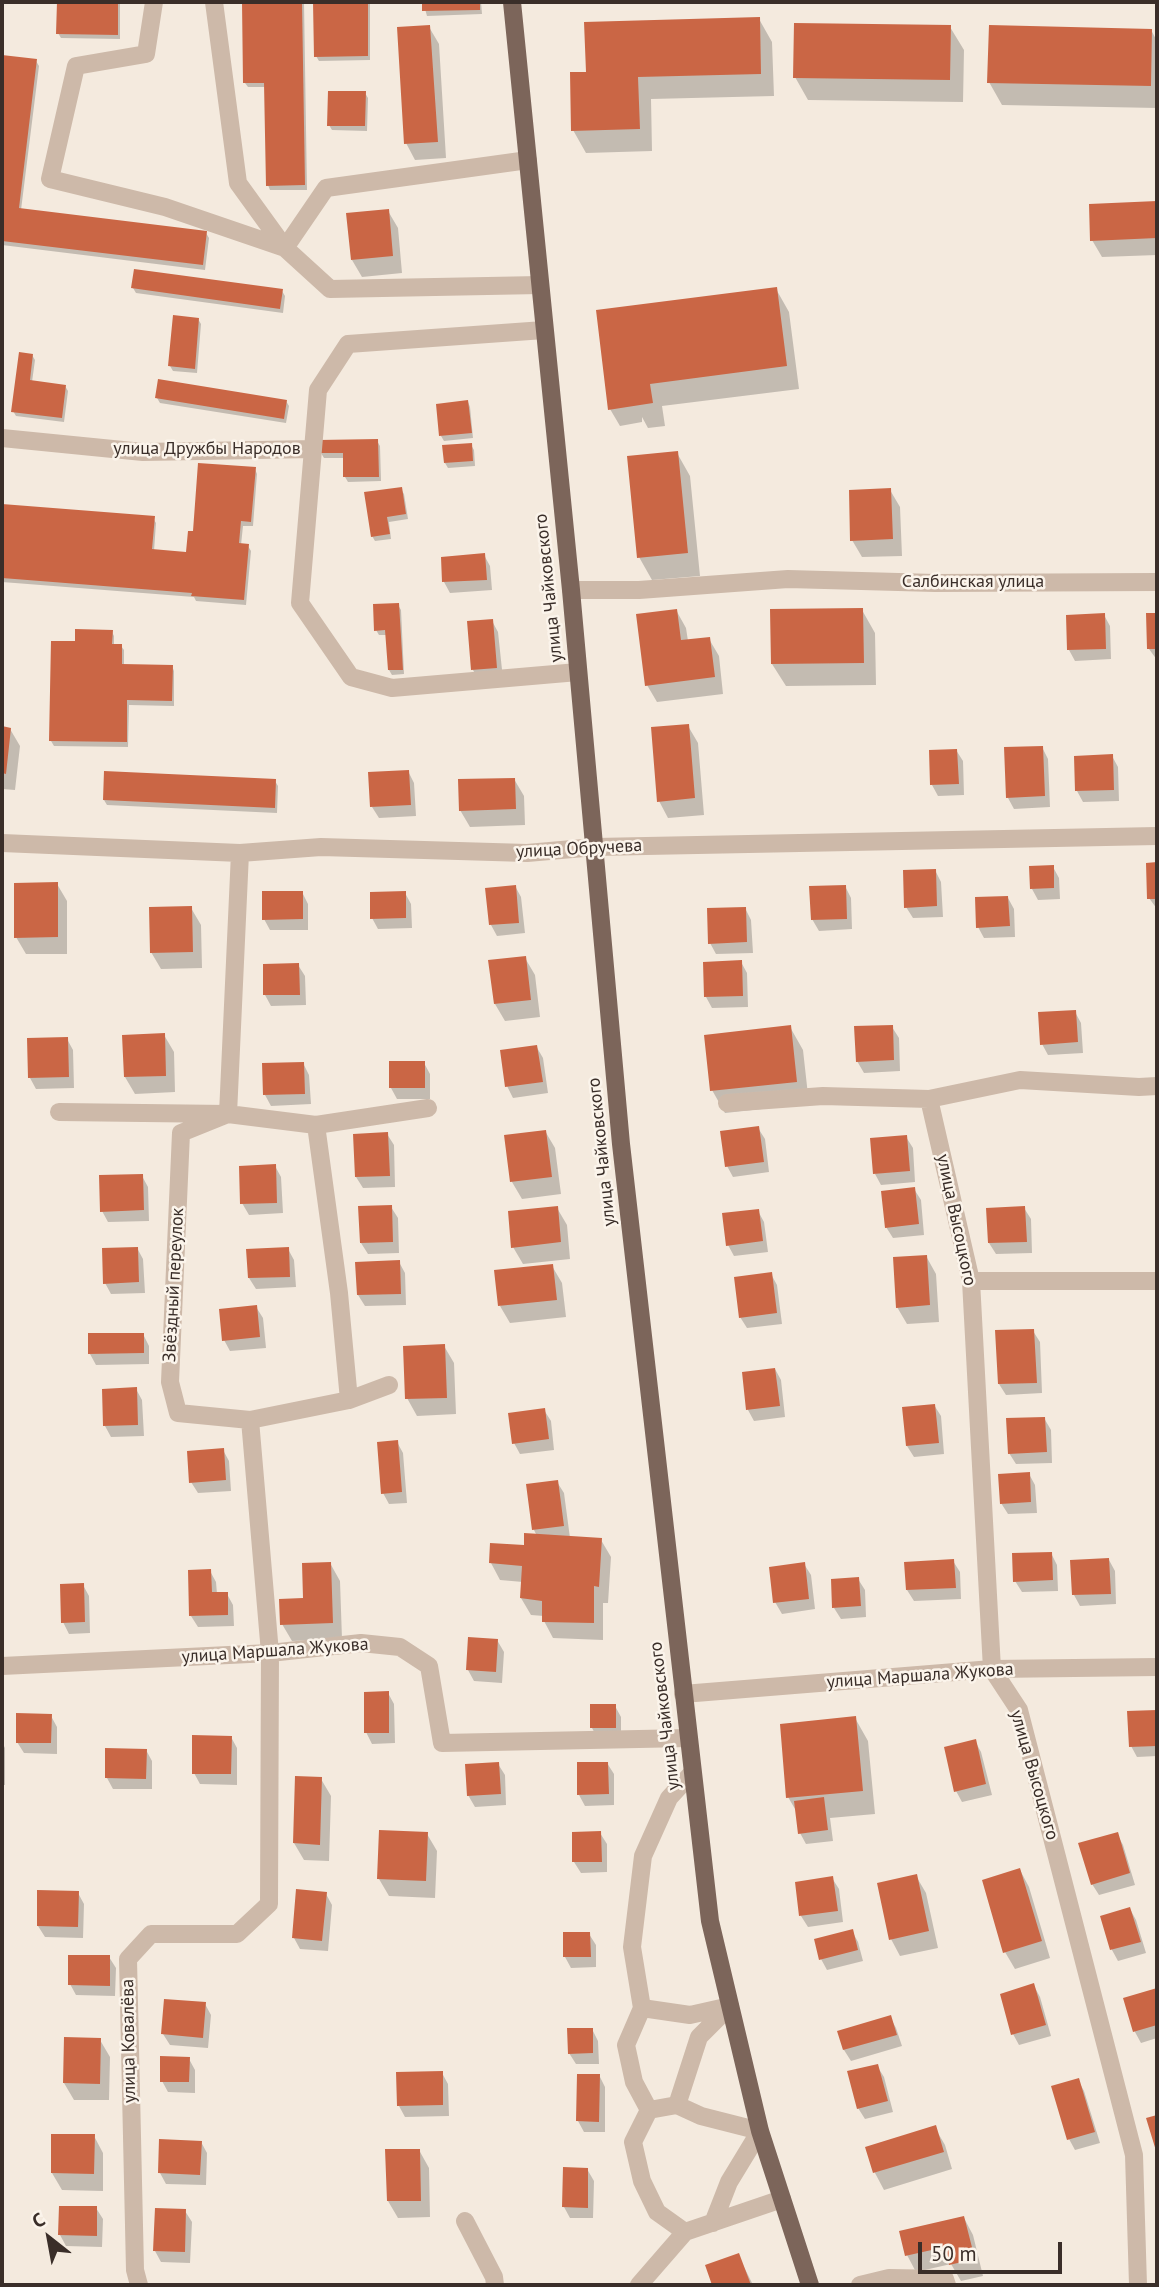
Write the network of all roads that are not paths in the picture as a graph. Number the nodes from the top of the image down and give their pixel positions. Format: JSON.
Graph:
{"nodes":[{"id":1,"x":154,"y":2,"type":"edge"},
{"id":2,"x":214,"y":2,"type":"edge"},
{"id":3,"x":512,"y":2,"type":"edge"},
{"id":4,"x":528,"y":160,"type":"junction"},
{"id":5,"x":285,"y":248,"type":"junction"},
{"id":6,"x":540,"y":285,"type":"junction"},
{"id":7,"x":544,"y":330,"type":"junction"},
{"id":8,"x":2,"y":438,"type":"edge"},
{"id":9,"x":313,"y":449,"type":"junction"},
{"id":10,"x":1157,"y":582,"type":"edge"},
{"id":11,"x":571,"y":590,"type":"junction"},
{"id":12,"x":578,"y":672,"type":"junction"},
{"id":13,"x":1157,"y":836,"type":"edge"},
{"id":14,"x":2,"y":843,"type":"edge"},
{"id":15,"x":595,"y":847,"type":"junction"},
{"id":16,"x":240,"y":853,"type":"junction"},
{"id":17,"x":1157,"y":1086,"type":"edge"},
{"id":18,"x":929,"y":1099,"type":"junction"},
{"id":19,"x":727,"y":1103,"type":"dead end"},
{"id":20,"x":429,"y":1108,"type":"dead end"},
{"id":21,"x":59,"y":1112,"type":"dead end"},
{"id":22,"x":228,"y":1114,"type":"junction"},
{"id":23,"x":316,"y":1125,"type":"junction"},
{"id":24,"x":1157,"y":1280,"type":"edge"},
{"id":25,"x":971,"y":1281,"type":"junction"},
{"id":26,"x":389,"y":1385,"type":"dead end"},
{"id":27,"x":349,"y":1401,"type":"junction"},
{"id":28,"x":250,"y":1420,"type":"junction"},
{"id":29,"x":270,"y":1653,"type":"junction"},
{"id":30,"x":2,"y":1665,"type":"edge"},
{"id":31,"x":1157,"y":1667,"type":"edge"},
{"id":32,"x":992,"y":1670,"type":"junction"},
{"id":33,"x":683,"y":1694,"type":"junction"},
{"id":34,"x":688,"y":1738,"type":"junction"},
{"id":35,"x":692,"y":1773,"type":"junction"},
{"id":36,"x":730,"y":2007,"type":"junction"},
{"id":37,"x":642,"y":2008,"type":"junction"},
{"id":38,"x":677,"y":2105,"type":"junction"},
{"id":39,"x":649,"y":2110,"type":"junction"},
{"id":40,"x":760,"y":2131,"type":"junction"},
{"id":41,"x":782,"y":2199,"type":"junction"},
{"id":42,"x":465,"y":2221,"type":"dead end"},
{"id":43,"x":713,"y":2223,"type":"junction"},
{"id":44,"x":685,"y":2232,"type":"junction"},
{"id":45,"x":139,"y":2285,"type":"edge"},
{"id":46,"x":495,"y":2285,"type":"edge"},
{"id":47,"x":639,"y":2285,"type":"edge"},
{"id":48,"x":810,"y":2285,"type":"edge"},
{"id":49,"x":860,"y":2285,"type":"edge"},
{"id":50,"x":947,"y":2285,"type":"edge"},
{"id":51,"x":1138,"y":2285,"type":"edge"}],
"edges":[{"from":1,"to":5,"type":"street"},
{"from":2,"to":5,"type":"street"},
{"from":3,"to":4,"type":"main road","name":"улица Чайковского"},
{"from":4,"to":5,"type":"street"},
{"from":4,"to":6,"type":"main road","name":"улица Чайковского"},
{"from":5,"to":6,"type":"street"},
{"from":6,"to":7,"type":"main road","name":"улица Чайковского"},
{"from":7,"to":9,"type":"street","name":"улица Дружбы Народов"},
{"from":7,"to":11,"type":"main road","name":"улица Чайковского"},
{"from":8,"to":9,"type":"street","name":"улица Дружбы Народов"},
{"from":9,"to":12,"type":"street"},
{"from":10,"to":11,"type":"street","name":"Салбинская улица"},
{"from":11,"to":12,"type":"main road","name":"улица Чайковского"},
{"from":12,"to":15,"type":"main road","name":"улица Чайковского"},
{"from":13,"to":15,"type":"street","name":"улица Обручева"},
{"from":14,"to":16,"type":"street","name":"улица Обручева"},
{"from":15,"to":16,"type":"street","name":"улица Обручева"},
{"from":15,"to":33,"type":"main road","name":"улица Чайковского"},
{"from":16,"to":22,"type":"street"},
{"from":17,"to":18,"type":"street"},
{"from":18,"to":19,"type":"street"},
{"from":18,"to":25,"type":"street","name":"улица Высоцкого"},
{"from":20,"to":23,"type":"street","name":"Звёздный переулок"},
{"from":21,"to":22,"type":"street","name":"Звёздный переулок"},
{"from":22,"to":23,"type":"street","name":"Звёздный переулок"},
{"from":22,"to":28,"type":"street","name":"Звёздный переулок"},
{"from":23,"to":27,"type":"street"},
{"from":24,"to":25,"type":"street"},
{"from":25,"to":32,"type":"street","name":"улица Высоцкого"},
{"from":26,"to":27,"type":"street","name":"Звёздный переулок"},
{"from":27,"to":28,"type":"street","name":"Звёздный переулок"},
{"from":28,"to":29,"type":"street"},
{"from":29,"to":30,"type":"street","name":"улица Маршала Жукова"},
{"from":29,"to":34,"type":"street","name":"улица Маршала Жукова"},
{"from":29,"to":45,"type":"street","name":"улица Ковалёва"},
{"from":31,"to":32,"type":"street","name":"улица Маршала Жукова"},
{"from":32,"to":33,"type":"street","name":"улица Маршала Жукова"},
{"from":32,"to":51,"type":"street","name":"улица Высоцкого"},
{"from":33,"to":34,"type":"main road","name":"улица Чайковского"},
{"from":34,"to":35,"type":"main road","name":"улица Чайковского"},
{"from":35,"to":36,"type":"main road","name":"улица Чайковского"},
{"from":35,"to":37,"type":"street"},
{"from":36,"to":37,"type":"street"},
{"from":36,"to":38,"type":"street"},
{"from":36,"to":40,"type":"main road","name":"улица Чайковского"},
{"from":37,"to":39,"type":"street"},
{"from":38,"to":39,"type":"street"},
{"from":38,"to":40,"type":"street"},
{"from":39,"to":44,"type":"street"},
{"from":40,"to":41,"type":"main road","name":"улица Чайковского"},
{"from":40,"to":43,"type":"street"},
{"from":41,"to":43,"type":"street"},
{"from":41,"to":48,"type":"main road","name":"улица Чайковского"},
{"from":42,"to":46,"type":"street"},
{"from":43,"to":44,"type":"street"},
{"from":44,"to":47,"type":"street"},
{"from":49,"to":50,"type":"street"}]}
